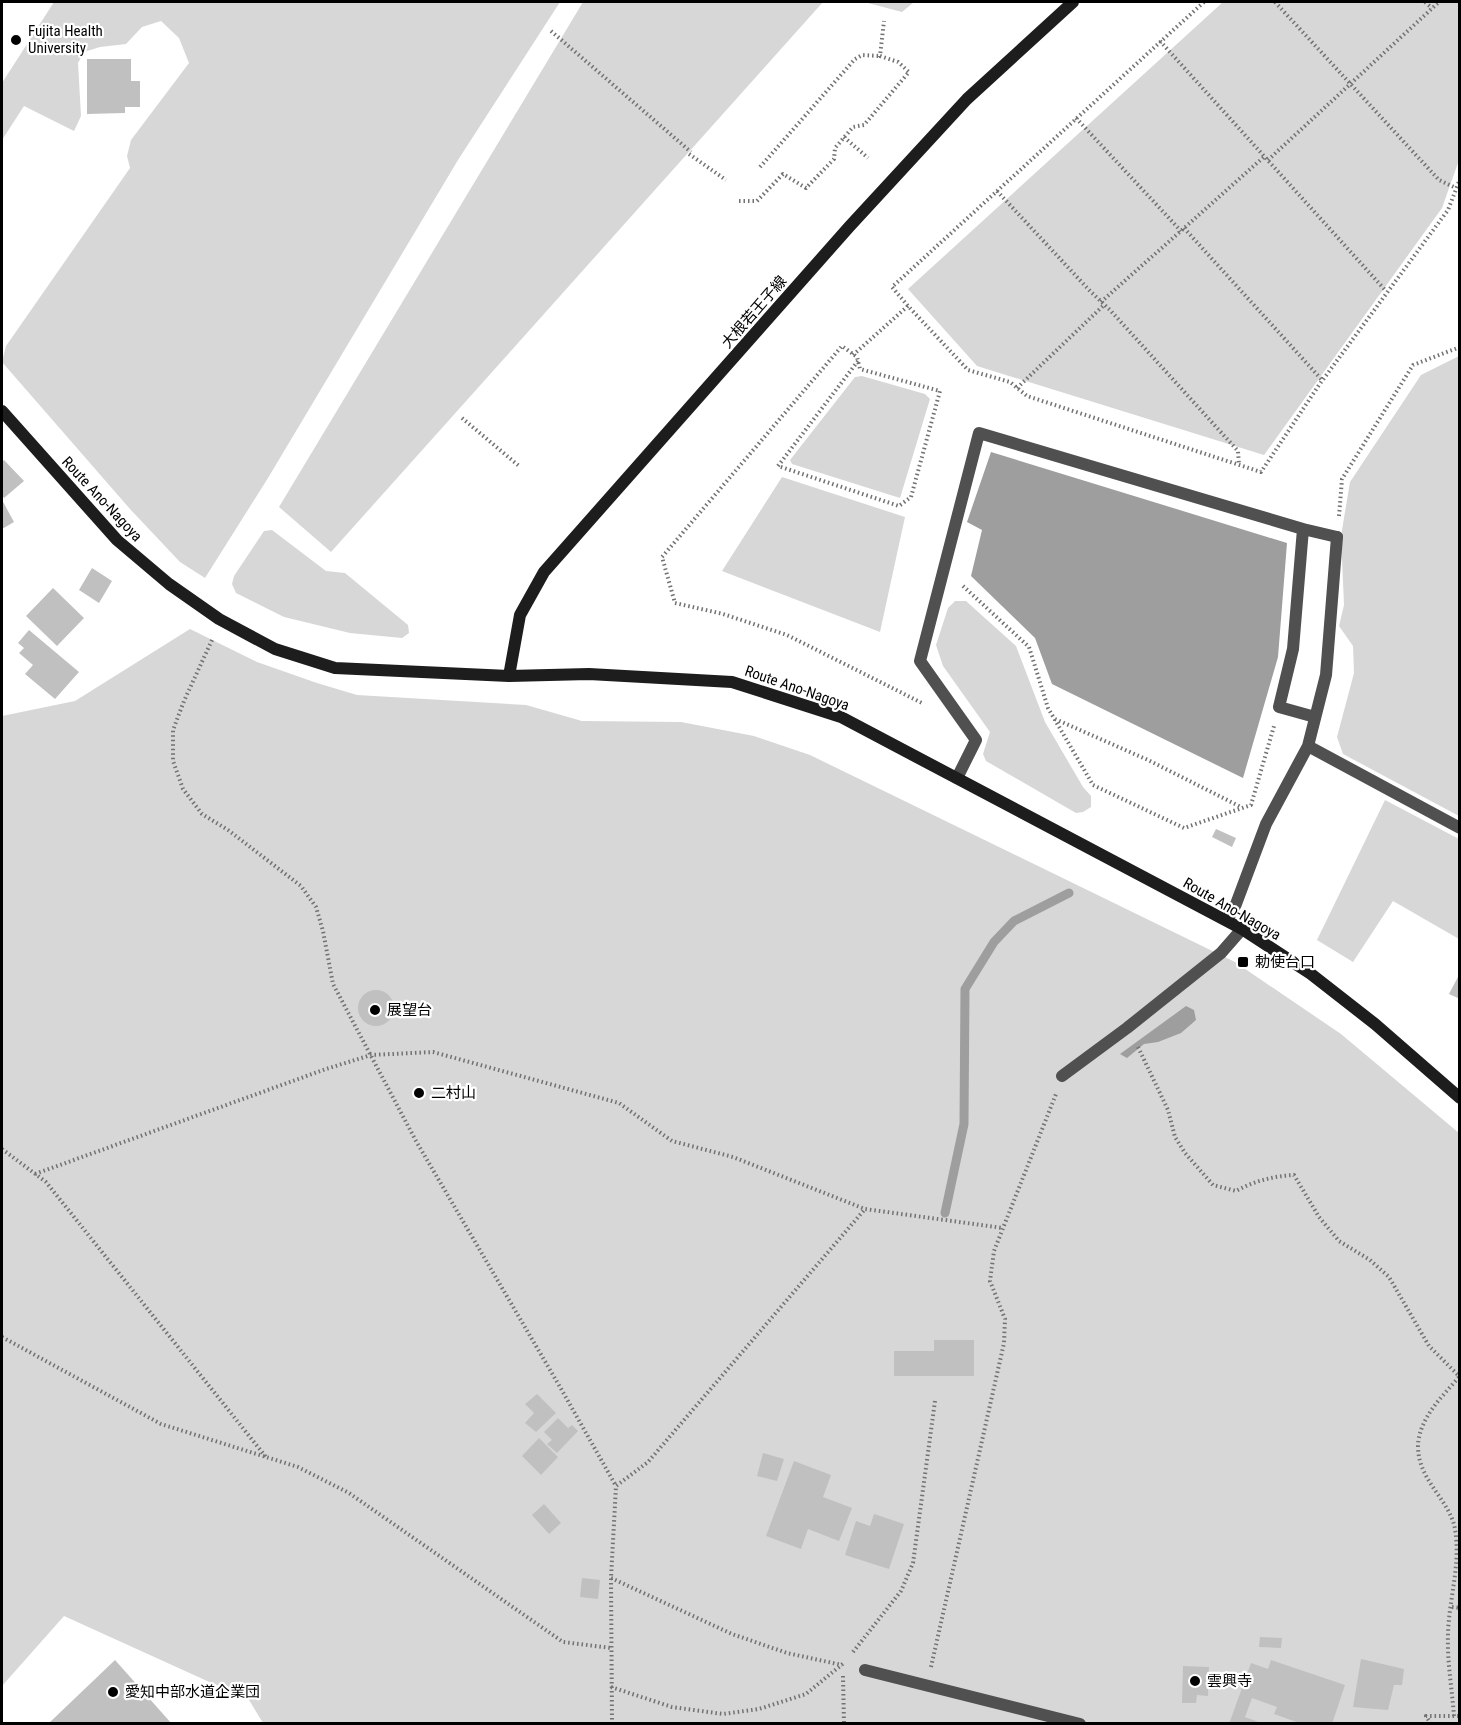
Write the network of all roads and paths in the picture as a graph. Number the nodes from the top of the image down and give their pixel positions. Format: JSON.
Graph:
{"nodes":[{"id":1,"x":1073,"y":2,"type":"edge"},
{"id":2,"x":1204,"y":2,"type":"edge"},
{"id":3,"x":1275,"y":2,"type":"edge"},
{"id":4,"x":1425,"y":2,"type":"edge"},
{"id":5,"x":1439,"y":2,"type":"edge"},
{"id":6,"x":1432,"y":8,"type":"junction"},
{"id":7,"x":884,"y":21,"type":"dead end"},
{"id":8,"x":551,"y":31,"type":"dead end"},
{"id":9,"x":1161,"y":40,"type":"junction"},
{"id":10,"x":880,"y":56,"type":"junction"},
{"id":11,"x":1350,"y":84,"type":"junction"},
{"id":12,"x":1076,"y":118,"type":"junction"},
{"id":13,"x":844,"y":137,"type":"junction"},
{"id":14,"x":868,"y":158,"type":"dead end"},
{"id":15,"x":1267,"y":158,"type":"junction"},
{"id":16,"x":760,"y":167,"type":"dead end"},
{"id":17,"x":1460,"y":179,"type":"edge"},
{"id":18,"x":726,"y":180,"type":"dead end"},
{"id":19,"x":1456,"y":188,"type":"junction"},
{"id":20,"x":997,"y":190,"type":"junction"},
{"id":21,"x":739,"y":201,"type":"dead end"},
{"id":22,"x":1182,"y":230,"type":"junction"},
{"id":23,"x":1386,"y":291,"type":"junction"},
{"id":24,"x":1102,"y":303,"type":"junction"},
{"id":25,"x":908,"y":306,"type":"junction"},
{"id":26,"x":1460,"y":347,"type":"edge"},
{"id":27,"x":853,"y":355,"type":"junction"},
{"id":28,"x":858,"y":362,"type":"junction"},
{"id":29,"x":1322,"y":380,"type":"junction"},
{"id":30,"x":1017,"y":388,"type":"junction"},
{"id":31,"x":2,"y":411,"type":"edge"},
{"id":32,"x":462,"y":418,"type":"dead end"},
{"id":33,"x":1239,"y":465,"type":"junction"},
{"id":34,"x":519,"y":466,"type":"dead end"},
{"id":35,"x":1303,"y":529,"type":"junction"},
{"id":36,"x":1337,"y":537,"type":"junction"},
{"id":37,"x":965,"y":577,"type":"dead end"},
{"id":38,"x":219,"y":619,"type":"junction"},
{"id":39,"x":509,"y":676,"type":"junction"},
{"id":40,"x":1279,"y":707,"type":"junction"},
{"id":41,"x":957,"y":713,"type":"junction"},
{"id":42,"x":1315,"y":717,"type":"junction"},
{"id":43,"x":1054,"y":719,"type":"junction"},
{"id":44,"x":1308,"y":746,"type":"junction"},
{"id":45,"x":957,"y":778,"type":"junction"},
{"id":46,"x":1241,"y":808,"type":"junction"},
{"id":47,"x":1460,"y":828,"type":"edge"},
{"id":48,"x":1227,"y":920,"type":"junction"},
{"id":49,"x":1242,"y":928,"type":"junction"},
{"id":50,"x":371,"y":1056,"type":"junction"},
{"id":51,"x":1145,"y":1059,"type":"dead end"},
{"id":52,"x":1062,"y":1076,"type":"joint"},
{"id":53,"x":1460,"y":1098,"type":"edge"},
{"id":54,"x":2,"y":1149,"type":"edge"},
{"id":55,"x":35,"y":1174,"type":"junction"},
{"id":56,"x":865,"y":1209,"type":"junction"},
{"id":57,"x":1003,"y":1228,"type":"junction"},
{"id":58,"x":2,"y":1337,"type":"edge"},
{"id":59,"x":1459,"y":1377,"type":"edge"},
{"id":60,"x":935,"y":1401,"type":"dead end"},
{"id":61,"x":266,"y":1457,"type":"junction"},
{"id":62,"x":616,"y":1486,"type":"junction"},
{"id":63,"x":611,"y":1578,"type":"junction"},
{"id":64,"x":1452,"y":1607,"type":"junction"},
{"id":65,"x":1460,"y":1608,"type":"edge"},
{"id":66,"x":611,"y":1648,"type":"junction"},
{"id":67,"x":842,"y":1665,"type":"junction"},
{"id":68,"x":865,"y":1670,"type":"joint"},
{"id":69,"x":927,"y":1686,"type":"junction"},
{"id":70,"x":611,"y":1687,"type":"junction"},
{"id":71,"x":1454,"y":1716,"type":"junction"},
{"id":72,"x":1460,"y":1716,"type":"edge"},
{"id":73,"x":612,"y":1724,"type":"edge"},
{"id":74,"x":844,"y":1724,"type":"edge"},
{"id":75,"x":1080,"y":1724,"type":"edge"},
{"id":76,"x":1431,"y":1724,"type":"edge"}],
"edges":[{"from":1,"to":39,"type":"main road","name":"大根若王子線"},
{"from":2,"to":9,"type":"path"},
{"from":3,"to":11,"type":"path"},
{"from":4,"to":6,"type":"path"},
{"from":5,"to":6,"type":"path"},
{"from":6,"to":11,"type":"path"},
{"from":7,"to":10,"type":"path"},
{"from":8,"to":18,"type":"path"},
{"from":9,"to":12,"type":"path"},
{"from":9,"to":15,"type":"path"},
{"from":10,"to":13,"type":"path"},
{"from":10,"to":16,"type":"path"},
{"from":11,"to":15,"type":"path"},
{"from":11,"to":19,"type":"path"},
{"from":12,"to":20,"type":"path"},
{"from":12,"to":22,"type":"path"},
{"from":13,"to":14,"type":"path"},
{"from":13,"to":21,"type":"path"},
{"from":15,"to":22,"type":"path"},
{"from":15,"to":23,"type":"path"},
{"from":17,"to":19,"type":"path"},
{"from":19,"to":23,"type":"path"},
{"from":20,"to":24,"type":"path"},
{"from":20,"to":25,"type":"path"},
{"from":22,"to":24,"type":"path"},
{"from":22,"to":29,"type":"path"},
{"from":23,"to":29,"type":"path"},
{"from":24,"to":30,"type":"path"},
{"from":24,"to":33,"type":"path"},
{"from":25,"to":27,"type":"path"},
{"from":25,"to":30,"type":"path"},
{"from":26,"to":36,"type":"path"},
{"from":27,"to":28,"type":"path"},
{"from":27,"to":41,"type":"path"},
{"from":28,"to":28,"type":"path"},
{"from":29,"to":33,"type":"path"},
{"from":30,"to":33,"type":"path"},
{"from":31,"to":38,"type":"main road","name":"Route Ano-Nagoya"},
{"from":32,"to":34,"type":"path"},
{"from":35,"to":36,"type":"street"},
{"from":35,"to":40,"type":"street"},
{"from":35,"to":41,"type":"street"},
{"from":36,"to":42,"type":"street"},
{"from":37,"to":43,"type":"path"},
{"from":38,"to":39,"type":"main road","name":"Route Ano-Nagoya"},
{"from":38,"to":50,"type":"path"},
{"from":39,"to":45,"type":"main road","name":"Route Ano-Nagoya"},
{"from":40,"to":42,"type":"street"},
{"from":40,"to":46,"type":"path"},
{"from":41,"to":45,"type":"street"},
{"from":42,"to":44,"type":"street"},
{"from":43,"to":46,"type":"path"},
{"from":43,"to":46,"type":"path"},
{"from":44,"to":47,"type":"street"},
{"from":44,"to":48,"type":"street"},
{"from":45,"to":48,"type":"main road","name":"Route Ano-Nagoya"},
{"from":48,"to":49,"type":"main road","name":"Route Ano-Nagoya"},
{"from":49,"to":52,"type":"street"},
{"from":49,"to":53,"type":"main road","name":"Route Ano-Nagoya"},
{"from":50,"to":55,"type":"path"},
{"from":50,"to":56,"type":"path"},
{"from":50,"to":62,"type":"path"},
{"from":51,"to":59,"type":"path"},
{"from":52,"to":57,"type":"path"},
{"from":54,"to":55,"type":"path"},
{"from":55,"to":61,"type":"path"},
{"from":56,"to":57,"type":"path"},
{"from":56,"to":62,"type":"path"},
{"from":57,"to":69,"type":"path"},
{"from":58,"to":61,"type":"path"},
{"from":59,"to":64,"type":"path"},
{"from":60,"to":67,"type":"path"},
{"from":61,"to":66,"type":"path"},
{"from":62,"to":63,"type":"path"},
{"from":63,"to":66,"type":"path"},
{"from":63,"to":67,"type":"path"},
{"from":64,"to":65,"type":"path"},
{"from":64,"to":71,"type":"path"},
{"from":66,"to":70,"type":"path"},
{"from":67,"to":68,"type":"path"},
{"from":67,"to":70,"type":"path"},
{"from":67,"to":74,"type":"path"},
{"from":68,"to":69,"type":"street"},
{"from":69,"to":75,"type":"street"},
{"from":70,"to":73,"type":"path"},
{"from":71,"to":72,"type":"path"},
{"from":71,"to":76,"type":"path"}]}
